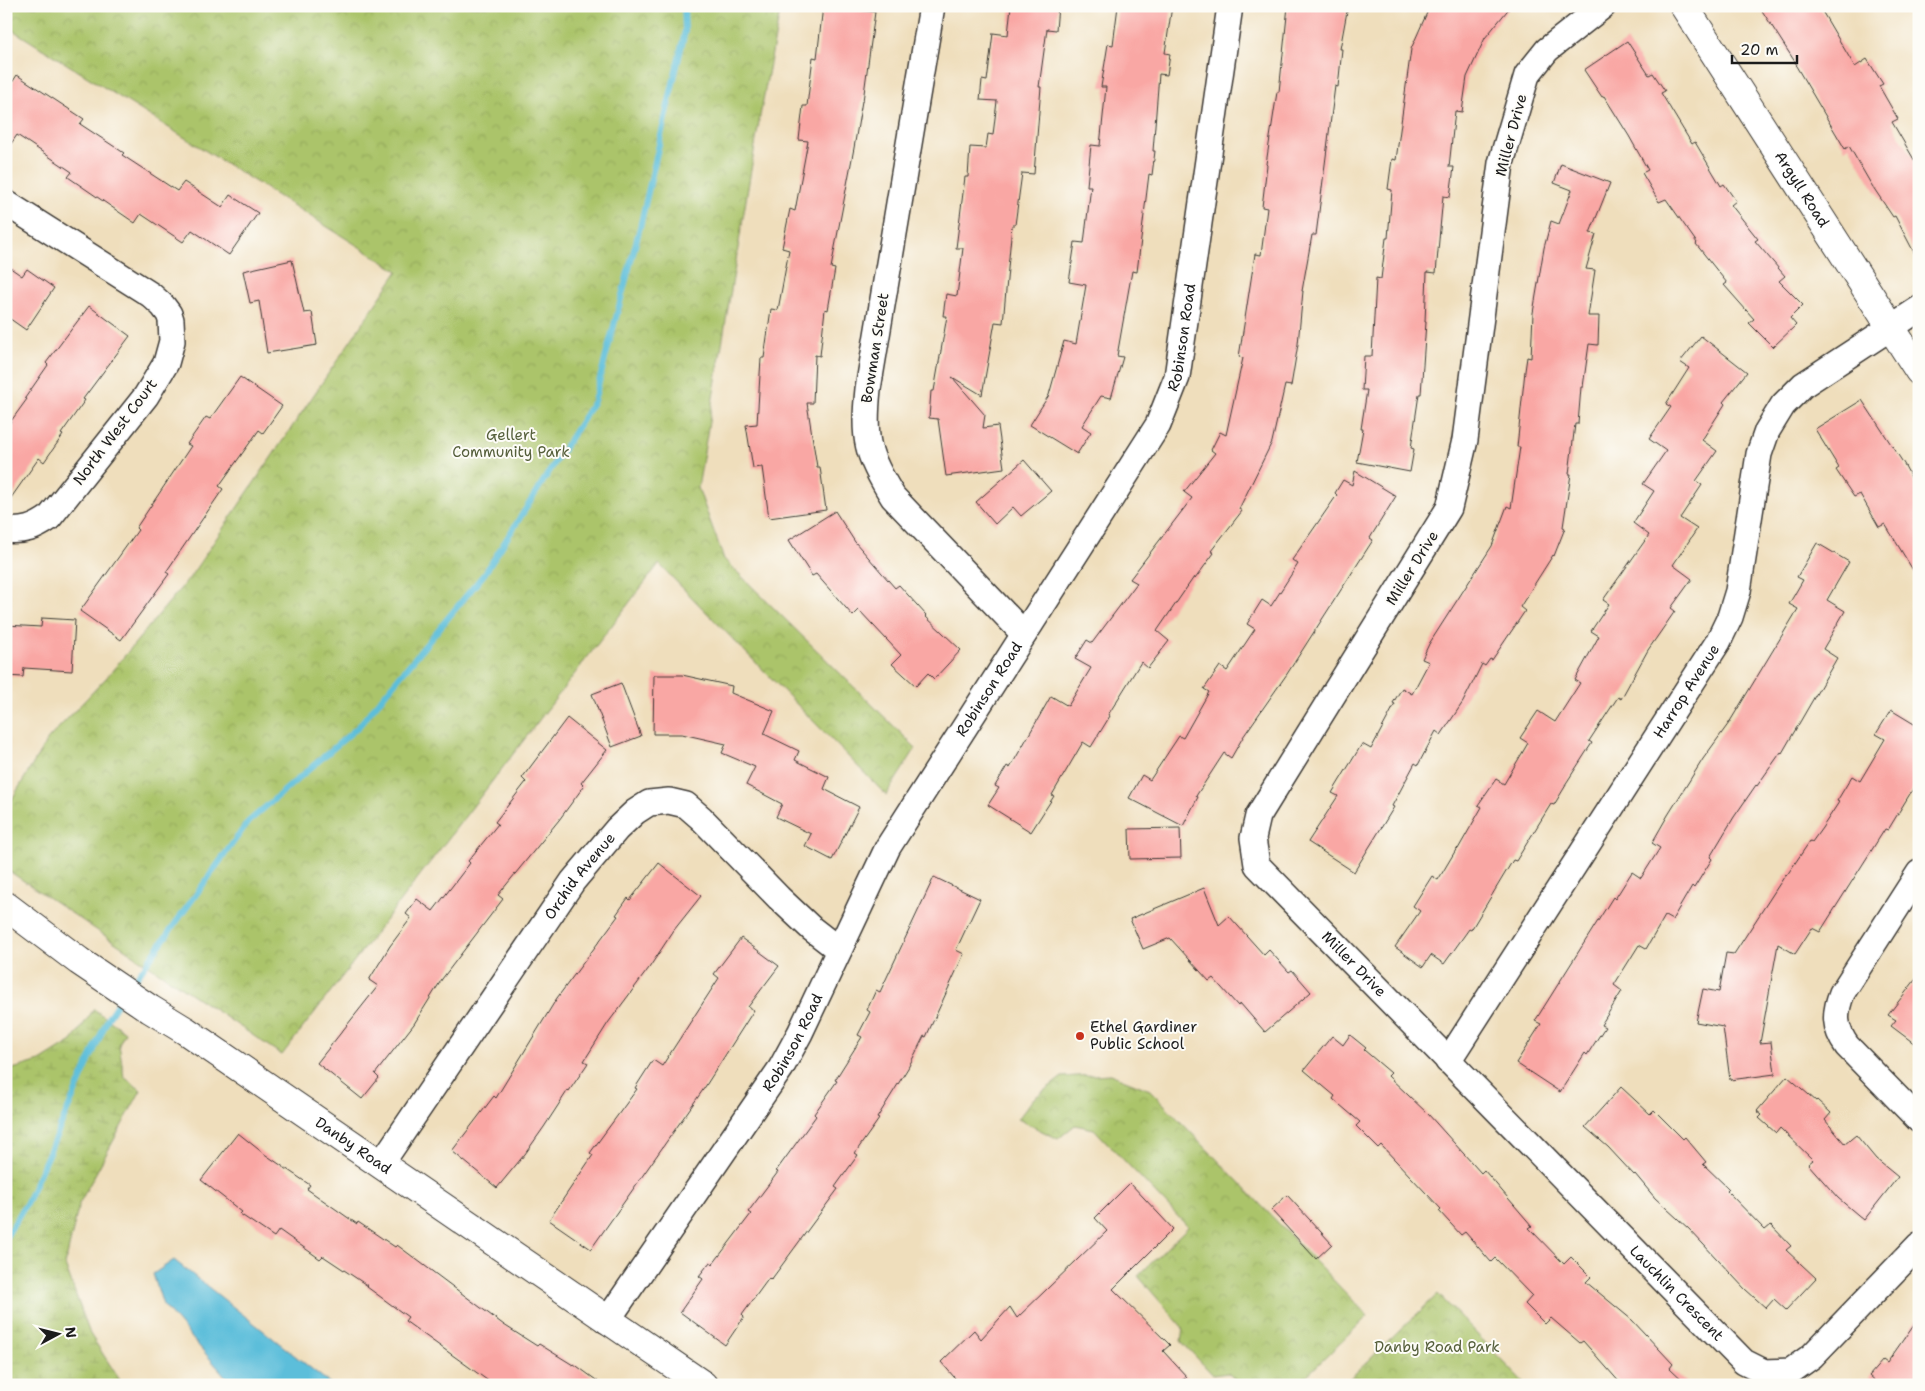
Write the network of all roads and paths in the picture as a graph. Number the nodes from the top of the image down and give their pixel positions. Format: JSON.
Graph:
{"nodes":[{"id":1,"x":932,"y":6,"type":"edge"},
{"id":2,"x":1230,"y":6,"type":"edge"},
{"id":3,"x":1603,"y":6,"type":"edge"},
{"id":4,"x":1684,"y":6,"type":"edge"},
{"id":5,"x":6,"y":203,"type":"edge"},
{"id":6,"x":1919,"y":309,"type":"edge"},
{"id":7,"x":1890,"y":327,"type":"junction"},
{"id":8,"x":1919,"y":371,"type":"edge"},
{"id":9,"x":6,"y":530,"type":"edge"},
{"id":10,"x":1024,"y":634,"type":"junction"},
{"id":11,"x":1919,"y":873,"type":"edge"},
{"id":12,"x":6,"y":906,"type":"edge"},
{"id":13,"x":839,"y":950,"type":"junction"},
{"id":14,"x":1448,"y":1061,"type":"junction"},
{"id":15,"x":1919,"y":1120,"type":"edge"},
{"id":16,"x":381,"y":1164,"type":"junction"},
{"id":17,"x":1919,"y":1244,"type":"edge"},
{"id":18,"x":608,"y":1321,"type":"junction"},
{"id":19,"x":703,"y":1385,"type":"edge"}],
"edges":[{"from":1,"to":10,"type":"street","name":"Bowman Street"},
{"from":2,"to":10,"type":"street","name":"Robinson Road"},
{"from":3,"to":14,"type":"street","name":"Miller Drive"},
{"from":4,"to":7,"type":"street","name":"Argyll Road"},
{"from":5,"to":9,"type":"street","name":"North West Court"},
{"from":6,"to":7,"type":"street","name":"Harrop Avenue"},
{"from":7,"to":8,"type":"street","name":"Argyll Road"},
{"from":7,"to":14,"type":"street","name":"Harrop Avenue"},
{"from":10,"to":13,"type":"street","name":"Robinson Road"},
{"from":11,"to":15,"type":"street"},
{"from":12,"to":16,"type":"street","name":"Danby Road"},
{"from":13,"to":16,"type":"street","name":"Orchid Avenue"},
{"from":13,"to":18,"type":"street","name":"Robinson Road"},
{"from":14,"to":17,"type":"street","name":"Lauchlin Crescent"},
{"from":16,"to":18,"type":"street","name":"Danby Road"},
{"from":18,"to":19,"type":"street","name":"Danby Road"}]}
